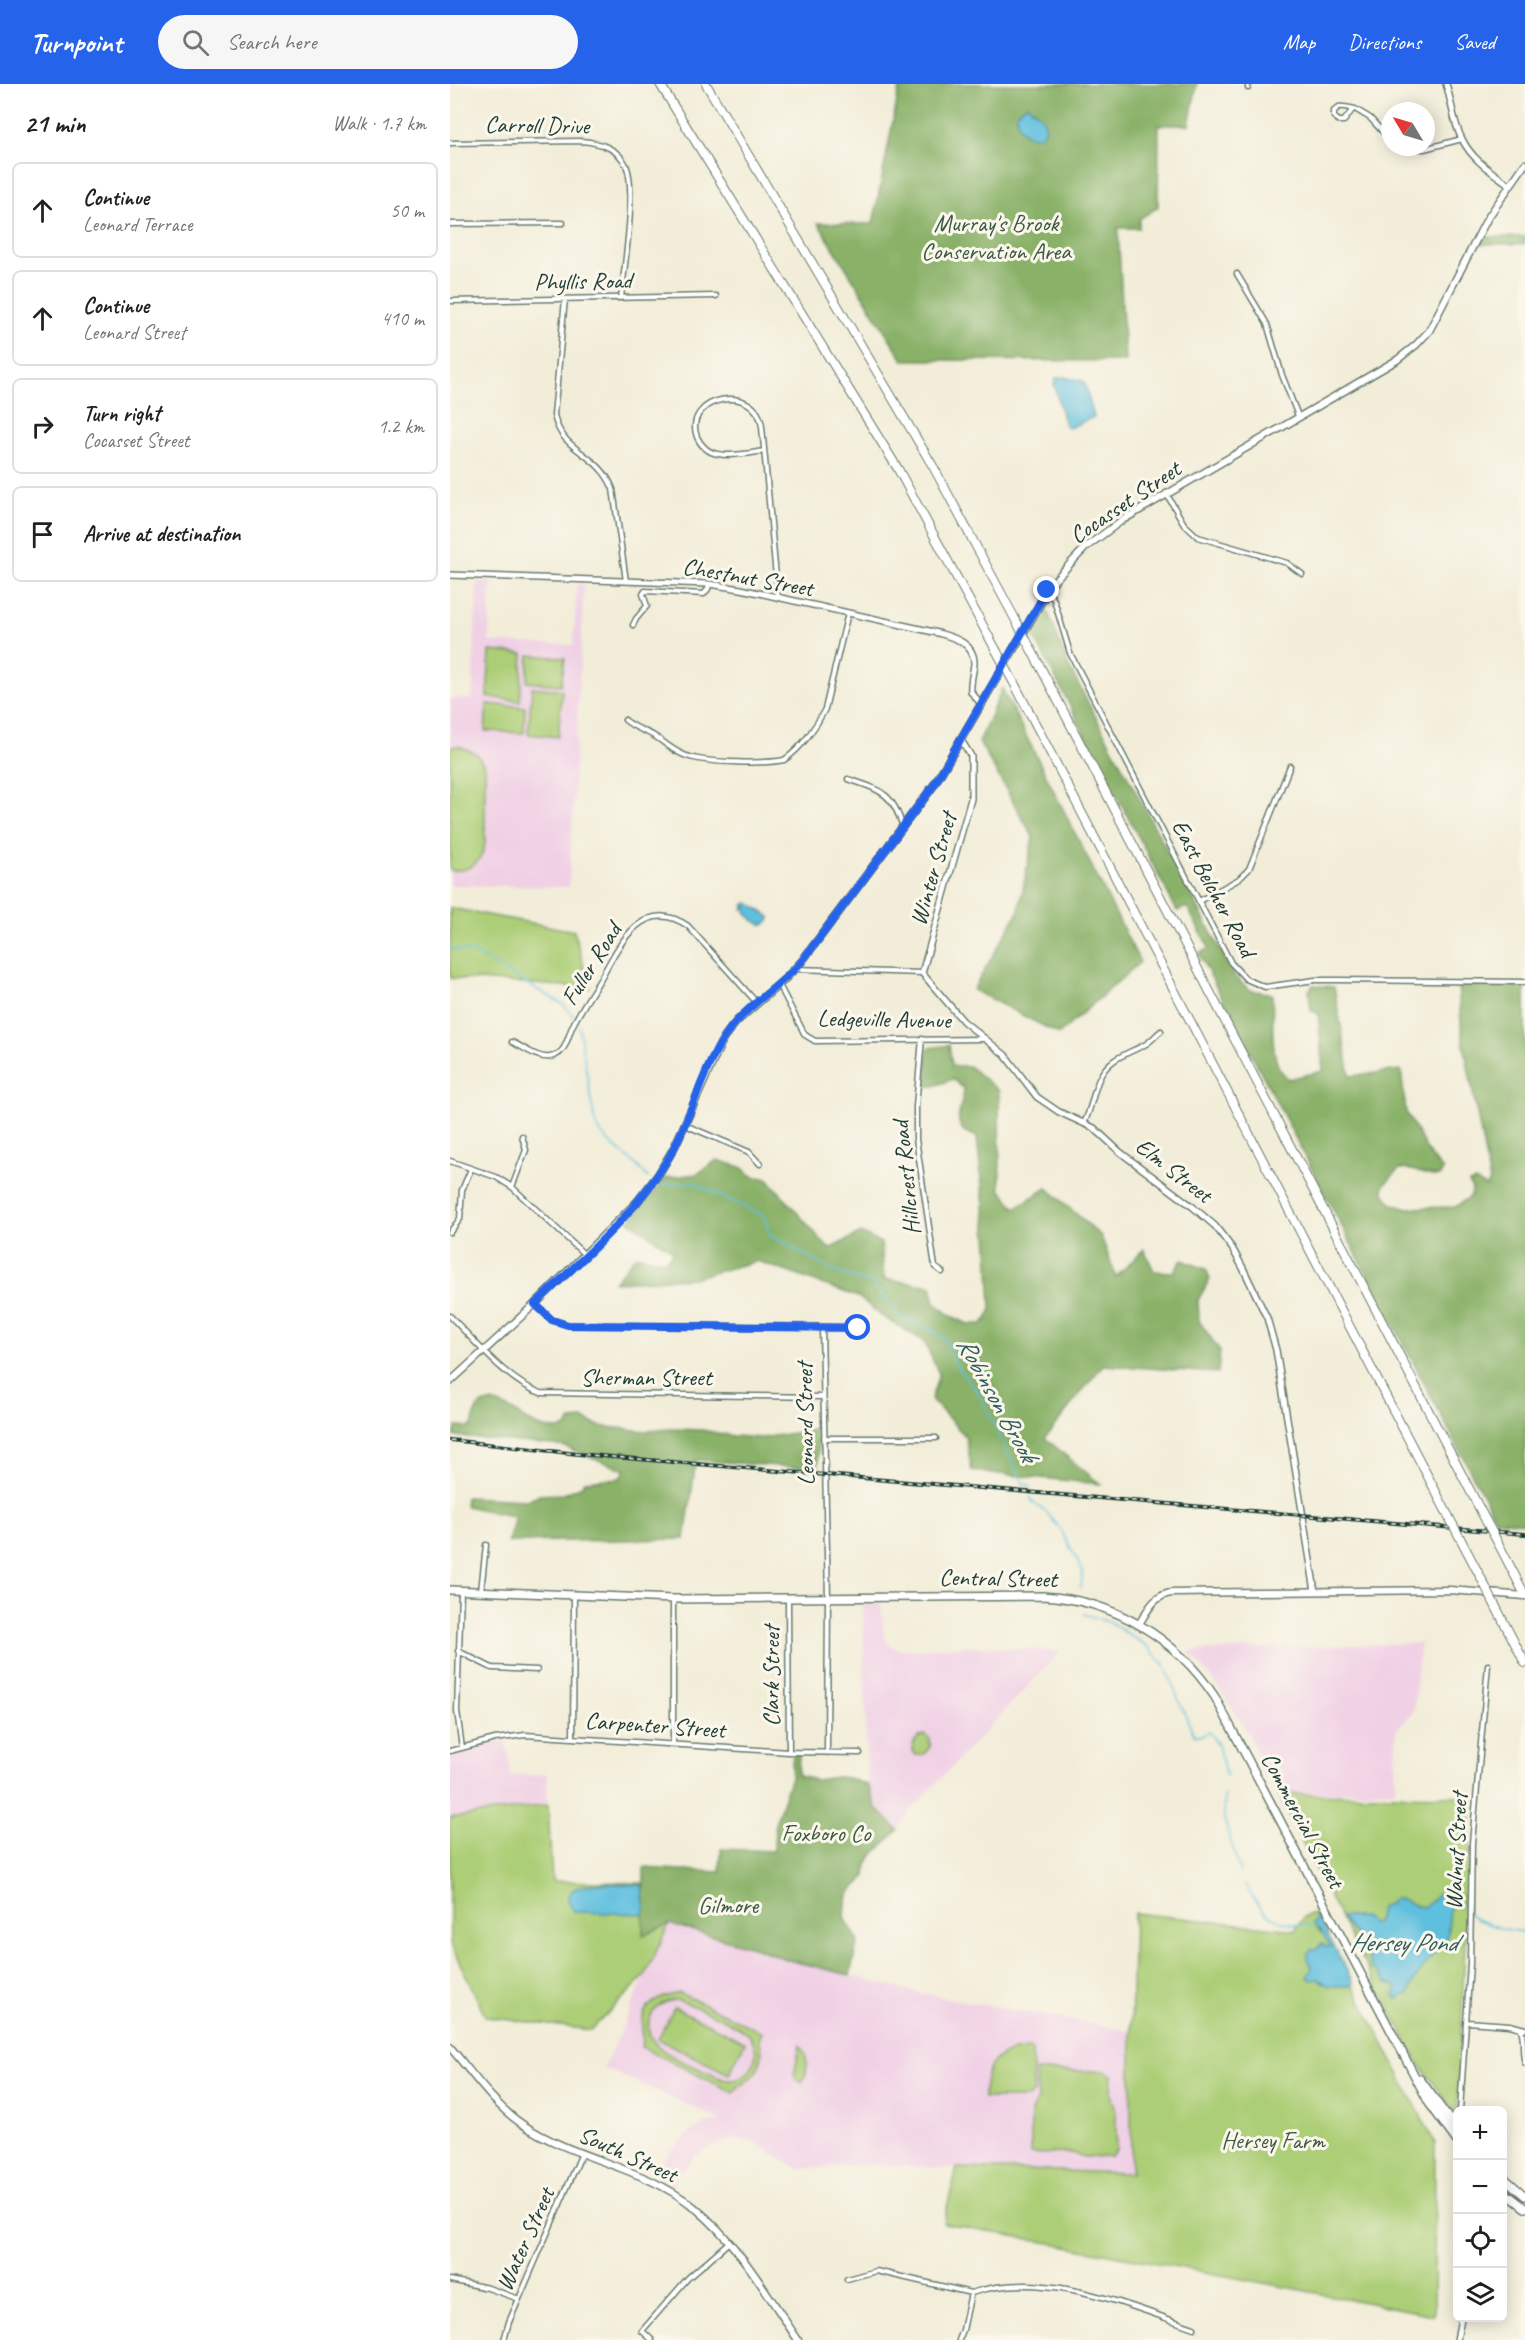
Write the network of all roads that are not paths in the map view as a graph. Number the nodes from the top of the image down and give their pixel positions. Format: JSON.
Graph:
{"nodes":[{"id":1,"x":660,"y":84,"type":"edge"},
{"id":2,"x":706,"y":84,"type":"edge"},
{"id":3,"x":1446,"y":84,"type":"edge"},
{"id":4,"x":1353,"y":109,"type":"junction"},
{"id":5,"x":1381,"y":130,"type":"edge"},
{"id":6,"x":1462,"y":140,"type":"junction"},
{"id":7,"x":450,"y":143,"type":"edge"},
{"id":8,"x":1435,"y":146,"type":"edge"},
{"id":9,"x":1525,"y":164,"type":"edge"},
{"id":10,"x":1510,"y":185,"type":"junction"},
{"id":11,"x":563,"y":223,"type":"dead end"},
{"id":12,"x":450,"y":224,"type":"edge"},
{"id":13,"x":1237,"y":274,"type":"dead end"},
{"id":14,"x":717,"y":296,"type":"dead end"},
{"id":15,"x":621,"y":298,"type":"junction"},
{"id":16,"x":565,"y":299,"type":"junction"},
{"id":17,"x":450,"y":301,"type":"edge"},
{"id":18,"x":1298,"y":416,"type":"junction"},
{"id":19,"x":764,"y":451,"type":"junction"},
{"id":20,"x":1166,"y":493,"type":"junction"},
{"id":21,"x":1302,"y":574,"type":"dead end"},
{"id":22,"x":450,"y":576,"type":"edge"},
{"id":23,"x":626,"y":581,"type":"junction"},
{"id":24,"x":709,"y":584,"type":"junction"},
{"id":25,"x":1047,"y":590,"type":"junction"},
{"id":26,"x":778,"y":598,"type":"junction"},
{"id":27,"x":848,"y":614,"type":"junction"},
{"id":28,"x":633,"y":625,"type":"dead end"},
{"id":29,"x":982,"y":705,"type":"junction"},
{"id":30,"x":625,"y":720,"type":"dead end"},
{"id":31,"x":961,"y":740,"type":"junction"},
{"id":32,"x":1290,"y":766,"type":"dead end"},
{"id":33,"x":848,"y":779,"type":"dead end"},
{"id":34,"x":903,"y":828,"type":"junction"},
{"id":35,"x":1199,"y":901,"type":"junction"},
{"id":36,"x":796,"y":969,"type":"junction"},
{"id":37,"x":922,"y":973,"type":"junction"},
{"id":38,"x":1525,"y":982,"type":"edge"},
{"id":39,"x":778,"y":985,"type":"junction"},
{"id":40,"x":757,"y":1003,"type":"junction"},
{"id":41,"x":1161,"y":1031,"type":"dead end"},
{"id":42,"x":922,"y":1039,"type":"junction"},
{"id":43,"x":984,"y":1039,"type":"junction"},
{"id":44,"x":512,"y":1042,"type":"dead end"},
{"id":45,"x":1084,"y":1122,"type":"junction"},
{"id":46,"x":685,"y":1125,"type":"junction"},
{"id":47,"x":522,"y":1136,"type":"dead end"},
{"id":48,"x":450,"y":1161,"type":"edge"},
{"id":49,"x":760,"y":1164,"type":"dead end"},
{"id":50,"x":471,"y":1169,"type":"junction"},
{"id":51,"x":512,"y":1187,"type":"junction"},
{"id":52,"x":450,"y":1232,"type":"edge"},
{"id":53,"x":585,"y":1256,"type":"junction"},
{"id":54,"x":942,"y":1272,"type":"dead end"},
{"id":55,"x":535,"y":1304,"type":"junction"},
{"id":56,"x":450,"y":1316,"type":"edge"},
{"id":57,"x":822,"y":1328,"type":"junction"},
{"id":58,"x":865,"y":1330,"type":"dead end"},
{"id":59,"x":485,"y":1350,"type":"junction"},
{"id":60,"x":450,"y":1382,"type":"edge"},
{"id":61,"x":823,"y":1397,"type":"junction"},
{"id":62,"x":824,"y":1437,"type":"junction"},
{"id":63,"x":936,"y":1438,"type":"dead end"},
{"id":64,"x":486,"y":1545,"type":"dead end"},
{"id":65,"x":450,"y":1590,"type":"edge"},
{"id":66,"x":460,"y":1591,"type":"junction"},
{"id":67,"x":1316,"y":1591,"type":"junction"},
{"id":68,"x":481,"y":1592,"type":"junction"},
{"id":69,"x":1525,"y":1595,"type":"edge"},
{"id":70,"x":574,"y":1596,"type":"junction"},
{"id":71,"x":828,"y":1598,"type":"junction"},
{"id":72,"x":673,"y":1599,"type":"junction"},
{"id":73,"x":788,"y":1599,"type":"junction"},
{"id":74,"x":1139,"y":1624,"type":"junction"},
{"id":75,"x":458,"y":1651,"type":"junction"},
{"id":76,"x":1525,"y":1663,"type":"edge"},
{"id":77,"x":1488,"y":1665,"type":"dead end"},
{"id":78,"x":537,"y":1670,"type":"dead end"},
{"id":79,"x":573,"y":1738,"type":"junction"},
{"id":80,"x":673,"y":1744,"type":"junction"},
{"id":81,"x":462,"y":1748,"type":"junction"},
{"id":82,"x":450,"y":1751,"type":"edge"},
{"id":83,"x":789,"y":1752,"type":"junction"},
{"id":84,"x":860,"y":1752,"type":"dead end"},
{"id":85,"x":827,"y":1753,"type":"junction"},
{"id":86,"x":1467,"y":2022,"type":"junction"},
{"id":87,"x":1523,"y":2028,"type":"edge"},
{"id":88,"x":450,"y":2047,"type":"edge"},
{"id":89,"x":1404,"y":2055,"type":"junction"},
{"id":90,"x":1525,"y":2064,"type":"edge"},
{"id":91,"x":1460,"y":2106,"type":"edge"},
{"id":92,"x":1453,"y":2124,"type":"edge"},
{"id":93,"x":1453,"y":2136,"type":"edge"},
{"id":94,"x":582,"y":2153,"type":"junction"},
{"id":95,"x":1507,"y":2180,"type":"edge"},
{"id":96,"x":1507,"y":2193,"type":"edge"},
{"id":97,"x":1525,"y":2196,"type":"edge"},
{"id":98,"x":1525,"y":2208,"type":"edge"},
{"id":99,"x":729,"y":2242,"type":"junction"},
{"id":100,"x":847,"y":2279,"type":"dead end"},
{"id":101,"x":450,"y":2280,"type":"edge"},
{"id":102,"x":971,"y":2293,"type":"junction"},
{"id":103,"x":519,"y":2299,"type":"junction"},
{"id":104,"x":1460,"y":2322,"type":"edge"},
{"id":105,"x":1194,"y":2328,"type":"dead end"},
{"id":106,"x":504,"y":2340,"type":"edge"},
{"id":107,"x":652,"y":2340,"type":"edge"},
{"id":108,"x":798,"y":2340,"type":"edge"},
{"id":109,"x":959,"y":2340,"type":"edge"},
{"id":110,"x":1456,"y":2340,"type":"edge"}],
"edges":[{"from":1,"to":76,"type":"highway","bridge":true},
{"from":2,"to":69,"type":"highway","bridge":true},
{"from":3,"to":6,"type":"street"},
{"from":4,"to":4,"type":"street"},
{"from":4,"to":5,"type":"street"},
{"from":6,"to":8,"type":"street"},
{"from":6,"to":10,"type":"street"},
{"from":7,"to":15,"type":"street","name":"Carroll Drive"},
{"from":9,"to":10,"type":"main road","name":"Cocasset Street"},
{"from":10,"to":18,"type":"main road","name":"Cocasset Street"},
{"from":11,"to":12,"type":"street"},
{"from":13,"to":18,"type":"street"},
{"from":14,"to":15,"type":"street","name":"Phyllis Road"},
{"from":15,"to":16,"type":"street","name":"Phyllis Road"},
{"from":16,"to":17,"type":"street","name":"Phyllis Road"},
{"from":16,"to":23,"type":"street"},
{"from":18,"to":20,"type":"main road","name":"Cocasset Street"},
{"from":19,"to":19,"type":"street"},
{"from":19,"to":26,"type":"street"},
{"from":20,"to":21,"type":"street"},
{"from":20,"to":25,"type":"main road","name":"Cocasset Street"},
{"from":22,"to":23,"type":"street","name":"Chestnut Street"},
{"from":23,"to":24,"type":"street","name":"Chestnut Street"},
{"from":24,"to":26,"type":"street","name":"Chestnut Street"},
{"from":24,"to":28,"type":"street"},
{"from":25,"to":29,"type":"main road","name":"Cocasset Street"},
{"from":25,"to":35,"type":"street","name":"East Belcher Road"},
{"from":26,"to":27,"type":"street","name":"Chestnut Street"},
{"from":27,"to":29,"type":"street","name":"Chestnut Street"},
{"from":27,"to":30,"type":"street"},
{"from":29,"to":31,"type":"main road","name":"Cocasset Street"},
{"from":31,"to":34,"type":"main road","name":"Cocasset Street"},
{"from":31,"to":37,"type":"street","name":"Winter Street"},
{"from":32,"to":35,"type":"street"},
{"from":33,"to":34,"type":"street"},
{"from":34,"to":36,"type":"main road","name":"Cocasset Street"},
{"from":35,"to":38,"type":"street","name":"East Belcher Road"},
{"from":36,"to":37,"type":"street"},
{"from":36,"to":39,"type":"main road","name":"Cocasset Street"},
{"from":37,"to":43,"type":"street","name":"Elm Street"},
{"from":39,"to":40,"type":"main road","name":"Cocasset Street"},
{"from":39,"to":42,"type":"street","name":"Ledgeville Avenue"},
{"from":40,"to":44,"type":"street","name":"Fuller Road"},
{"from":40,"to":46,"type":"main road","name":"Cocasset Street"},
{"from":41,"to":45,"type":"street"},
{"from":42,"to":43,"type":"street","name":"Ledgeville Avenue"},
{"from":42,"to":54,"type":"street","name":"Hillcrest Road"},
{"from":43,"to":45,"type":"street","name":"Elm Street"},
{"from":45,"to":67,"type":"street","name":"Elm Street"},
{"from":46,"to":49,"type":"street"},
{"from":46,"to":53,"type":"main road","name":"Cocasset Street"},
{"from":47,"to":51,"type":"street"},
{"from":48,"to":50,"type":"street"},
{"from":50,"to":51,"type":"street"},
{"from":50,"to":52,"type":"street"},
{"from":51,"to":53,"type":"street"},
{"from":53,"to":55,"type":"main road","name":"Cocasset Street"},
{"from":55,"to":57,"type":"street","name":"Leonard Street"},
{"from":55,"to":59,"type":"main road","name":"Cocasset Street"},
{"from":56,"to":59,"type":"street","name":"Sherman Street"},
{"from":57,"to":58,"type":"street"},
{"from":57,"to":61,"type":"street","name":"Leonard Street"},
{"from":59,"to":60,"type":"main road","name":"Cocasset Street"},
{"from":59,"to":61,"type":"street","name":"Sherman Street"},
{"from":61,"to":62,"type":"street","name":"Leonard Street"},
{"from":62,"to":63,"type":"street"},
{"from":62,"to":71,"type":"street","name":"Leonard Street"},
{"from":64,"to":68,"type":"street"},
{"from":65,"to":66,"type":"main road","name":"Central Street"},
{"from":66,"to":68,"type":"main road","name":"Central Street"},
{"from":66,"to":75,"type":"street"},
{"from":67,"to":69,"type":"main road"},
{"from":67,"to":74,"type":"main road"},
{"from":68,"to":70,"type":"main road","name":"Central Street"},
{"from":70,"to":72,"type":"main road","name":"Central Street"},
{"from":70,"to":79,"type":"street"},
{"from":71,"to":73,"type":"main road","name":"Central Street"},
{"from":71,"to":74,"type":"main road","name":"Central Street"},
{"from":71,"to":85,"type":"street","name":"Leonard Street"},
{"from":72,"to":73,"type":"main road","name":"Central Street"},
{"from":72,"to":80,"type":"street"},
{"from":73,"to":83,"type":"street","name":"Clark Street"},
{"from":74,"to":89,"type":"main road","name":"Commercial Street"},
{"from":75,"to":78,"type":"street"},
{"from":75,"to":81,"type":"street"},
{"from":77,"to":86,"type":"street","name":"Walnut Street"},
{"from":79,"to":80,"type":"street","name":"Carpenter Street"},
{"from":79,"to":81,"type":"street","name":"Carpenter Street"},
{"from":80,"to":83,"type":"street","name":"Carpenter Street"},
{"from":81,"to":82,"type":"street","name":"Carpenter Street"},
{"from":83,"to":85,"type":"street","name":"Carpenter Street"},
{"from":84,"to":85,"type":"street","name":"Carpenter Street"},
{"from":86,"to":87,"type":"street"},
{"from":86,"to":91,"type":"street","name":"Walnut Street"},
{"from":87,"to":90,"type":"street"},
{"from":88,"to":94,"type":"main road","name":"South Street"},
{"from":89,"to":92,"type":"main road","name":"Commercial Street"},
{"from":89,"to":93,"type":"main road","name":"Commercial Street"},
{"from":94,"to":99,"type":"main road","name":"South Street"},
{"from":94,"to":103,"type":"street","name":"Water Street"},
{"from":95,"to":97,"type":"main road"},
{"from":96,"to":98,"type":"main road"},
{"from":99,"to":107,"type":"street"},
{"from":99,"to":108,"type":"main road","name":"South Street"},
{"from":100,"to":102,"type":"street"},
{"from":101,"to":103,"type":"street"},
{"from":102,"to":105,"type":"street"},
{"from":102,"to":109,"type":"street"},
{"from":103,"to":106,"type":"street","name":"Water Street"},
{"from":104,"to":110,"type":"street"}]}
